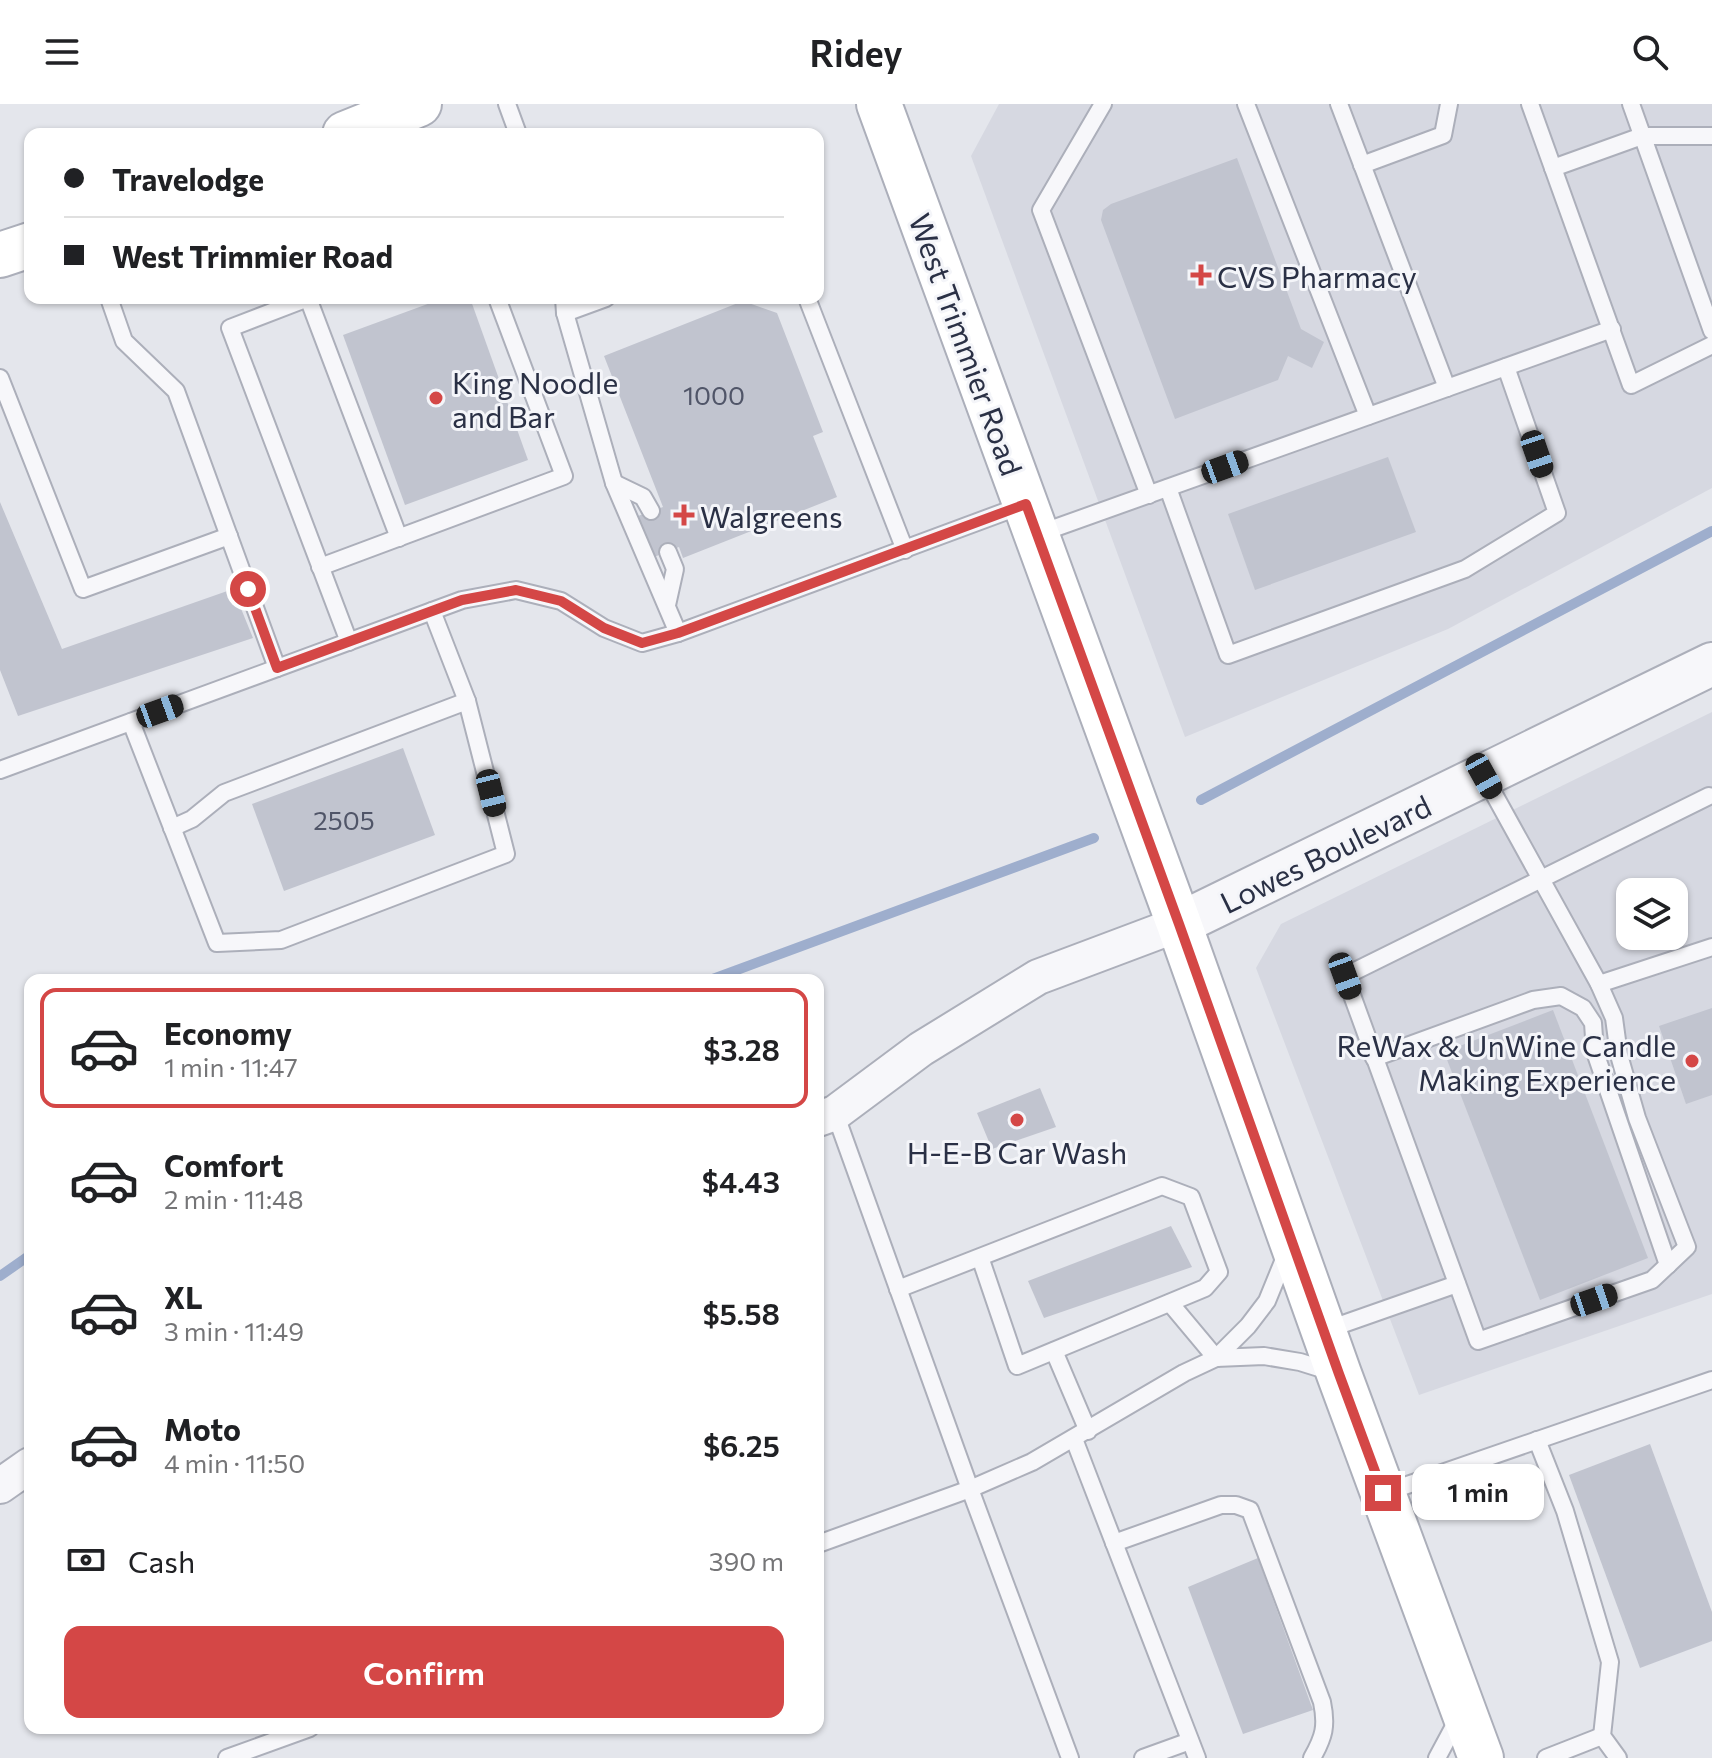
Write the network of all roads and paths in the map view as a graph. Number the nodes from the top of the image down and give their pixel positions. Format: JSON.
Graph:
{"nodes":[{"id":1,"x":507,"y":104,"type":"edge"},
{"id":2,"x":846,"y":104,"type":"edge"},
{"id":3,"x":1103,"y":104,"type":"edge"},
{"id":4,"x":1246,"y":104,"type":"edge"},
{"id":5,"x":1339,"y":104,"type":"edge"},
{"id":6,"x":1449,"y":104,"type":"edge"},
{"id":7,"x":1530,"y":104,"type":"edge"},
{"id":8,"x":1631,"y":104,"type":"edge"},
{"id":9,"x":409,"y":112,"type":"edge"},
{"id":10,"x":886,"y":112,"type":"edge"},
{"id":11,"x":362,"y":128,"type":"edge"},
{"id":12,"x":516,"y":128,"type":"edge"},
{"id":13,"x":1642,"y":136,"type":"junction"},
{"id":14,"x":1712,"y":136,"type":"edge"},
{"id":15,"x":1362,"y":165,"type":"junction"},
{"id":16,"x":1553,"y":168,"type":"junction"},
{"id":17,"x":24,"y":247,"type":"edge"},
{"id":18,"x":0,"y":255,"type":"edge"},
{"id":19,"x":111,"y":304,"type":"edge"},
{"id":20,"x":292,"y":304,"type":"edge"},
{"id":21,"x":310,"y":304,"type":"edge"},
{"id":22,"x":499,"y":304,"type":"edge"},
{"id":23,"x":809,"y":304,"type":"edge"},
{"id":24,"x":565,"y":306,"type":"edge"},
{"id":25,"x":1612,"y":329,"type":"junction"},
{"id":26,"x":1712,"y":331,"type":"edge"},
{"id":27,"x":1712,"y":345,"type":"edge"},
{"id":28,"x":1506,"y":367,"type":"junction"},
{"id":29,"x":0,"y":378,"type":"edge"},
{"id":30,"x":1447,"y":388,"type":"junction"},
{"id":31,"x":1368,"y":416,"type":"junction"},
{"id":32,"x":614,"y":483,"type":"junction"},
{"id":33,"x":1168,"y":488,"type":"junction"},
{"id":34,"x":1149,"y":495,"type":"junction"},
{"id":35,"x":651,"y":511,"type":"dead end"},
{"id":36,"x":1031,"y":520,"type":"junction"},
{"id":37,"x":229,"y":536,"type":"junction"},
{"id":38,"x":399,"y":538,"type":"junction"},
{"id":39,"x":905,"y":550,"type":"junction"},
{"id":40,"x":668,"y":552,"type":"dead end"},
{"id":41,"x":320,"y":567,"type":"junction"},
{"id":42,"x":667,"y":605,"type":"junction"},
{"id":43,"x":432,"y":611,"type":"junction"},
{"id":44,"x":678,"y":633,"type":"junction"},
{"id":45,"x":349,"y":642,"type":"junction"},
{"id":46,"x":1712,"y":664,"type":"edge"},
{"id":47,"x":277,"y":668,"type":"junction"},
{"id":48,"x":467,"y":701,"type":"junction"},
{"id":49,"x":131,"y":722,"type":"junction"},
{"id":50,"x":0,"y":770,"type":"edge"},
{"id":51,"x":1484,"y":776,"type":"junction"},
{"id":52,"x":1709,"y":796,"type":"dead end"},
{"id":53,"x":172,"y":828,"type":"junction"},
{"id":54,"x":1541,"y":879,"type":"junction"},
{"id":55,"x":1179,"y":924,"type":"junction"},
{"id":56,"x":1712,"y":947,"type":"edge"},
{"id":57,"x":1599,"y":984,"type":"junction"},
{"id":58,"x":1374,"y":1058,"type":"junction"},
{"id":59,"x":826,"y":1116,"type":"edge"},
{"id":60,"x":1291,"y":1240,"type":"junction"},
{"id":61,"x":980,"y":1257,"type":"junction"},
{"id":62,"x":1668,"y":1265,"type":"junction"},
{"id":63,"x":1457,"y":1284,"type":"junction"},
{"id":64,"x":898,"y":1289,"type":"junction"},
{"id":65,"x":1170,"y":1303,"type":"junction"},
{"id":66,"x":1324,"y":1331,"type":"junction"},
{"id":67,"x":1054,"y":1351,"type":"junction"},
{"id":68,"x":1216,"y":1358,"type":"junction"},
{"id":69,"x":1339,"y":1374,"type":"junction"},
{"id":70,"x":1712,"y":1380,"type":"edge"},
{"id":71,"x":1081,"y":1435,"type":"junction"},
{"id":72,"x":1537,"y":1440,"type":"junction"},
{"id":73,"x":24,"y":1469,"type":"edge"},
{"id":74,"x":0,"y":1486,"type":"edge"},
{"id":75,"x":970,"y":1489,"type":"junction"},
{"id":76,"x":1383,"y":1493,"type":"junction"},
{"id":77,"x":824,"y":1542,"type":"edge"},
{"id":78,"x":1114,"y":1543,"type":"junction"},
{"id":79,"x":1463,"y":1709,"type":"junction"},
{"id":80,"x":293,"y":1734,"type":"edge"},
{"id":81,"x":1602,"y":1736,"type":"junction"},
{"id":82,"x":1190,"y":1741,"type":"junction"},
{"id":83,"x":227,"y":1758,"type":"edge"},
{"id":84,"x":1070,"y":1758,"type":"edge"},
{"id":85,"x":1143,"y":1758,"type":"edge"},
{"id":86,"x":1197,"y":1758,"type":"edge"},
{"id":87,"x":1312,"y":1758,"type":"edge"},
{"id":88,"x":1437,"y":1758,"type":"edge"},
{"id":89,"x":1481,"y":1758,"type":"edge"},
{"id":90,"x":1546,"y":1758,"type":"edge"},
{"id":91,"x":1618,"y":1758,"type":"edge"}],
"edges":[{"from":1,"to":12,"type":"lane"},
{"from":2,"to":10,"type":"main road"},
{"from":3,"to":34,"type":"lane"},
{"from":4,"to":31,"type":"lane"},
{"from":5,"to":15,"type":"lane"},
{"from":6,"to":15,"type":"lane"},
{"from":7,"to":16,"type":"lane"},
{"from":8,"to":13,"type":"lane"},
{"from":9,"to":11,"type":"main road"},
{"from":10,"to":36,"type":"main road","name":"West Trimmier Road"},
{"from":13,"to":14,"type":"lane"},
{"from":13,"to":16,"type":"lane"},
{"from":13,"to":26,"type":"lane"},
{"from":15,"to":30,"type":"lane"},
{"from":16,"to":25,"type":"lane"},
{"from":17,"to":18,"type":"main road"},
{"from":19,"to":37,"type":"lane"},
{"from":20,"to":41,"type":"lane"},
{"from":21,"to":38,"type":"lane"},
{"from":22,"to":38,"type":"lane"},
{"from":23,"to":39,"type":"lane"},
{"from":24,"to":32,"type":"lane"},
{"from":25,"to":27,"type":"lane"},
{"from":25,"to":28,"type":"lane"},
{"from":28,"to":30,"type":"lane"},
{"from":28,"to":33,"type":"lane"},
{"from":29,"to":37,"type":"lane"},
{"from":30,"to":31,"type":"lane"},
{"from":31,"to":33,"type":"lane"},
{"from":32,"to":35,"type":"lane"},
{"from":32,"to":42,"type":"lane"},
{"from":33,"to":34,"type":"lane"},
{"from":34,"to":36,"type":"lane"},
{"from":36,"to":39,"type":"lane"},
{"from":36,"to":55,"type":"main road","name":"West Trimmier Road"},
{"from":37,"to":47,"type":"lane"},
{"from":38,"to":41,"type":"lane"},
{"from":39,"to":44,"type":"lane"},
{"from":40,"to":42,"type":"lane"},
{"from":41,"to":45,"type":"lane"},
{"from":42,"to":44,"type":"lane"},
{"from":43,"to":44,"type":"lane"},
{"from":43,"to":45,"type":"lane"},
{"from":43,"to":48,"type":"lane"},
{"from":45,"to":47,"type":"lane"},
{"from":46,"to":51,"type":"street","name":"Lowes Boulevard"},
{"from":47,"to":49,"type":"lane"},
{"from":48,"to":53,"type":"lane"},
{"from":48,"to":53,"type":"lane"},
{"from":49,"to":50,"type":"lane"},
{"from":49,"to":53,"type":"lane"},
{"from":51,"to":54,"type":"lane"},
{"from":51,"to":55,"type":"street","name":"Lowes Boulevard"},
{"from":52,"to":54,"type":"lane"},
{"from":54,"to":57,"type":"lane"},
{"from":54,"to":58,"type":"lane"},
{"from":55,"to":59,"type":"street","name":"Lowes Boulevard"},
{"from":55,"to":60,"type":"main road","name":"West Trimmier Road"},
{"from":56,"to":57,"type":"lane"},
{"from":57,"to":62,"type":"lane"},
{"from":58,"to":62,"type":"lane"},
{"from":58,"to":63,"type":"lane"},
{"from":59,"to":64,"type":"lane"},
{"from":60,"to":66,"type":"main road","name":"West Trimmier Road"},
{"from":60,"to":68,"type":"lane"},
{"from":61,"to":64,"type":"lane"},
{"from":61,"to":65,"type":"lane"},
{"from":61,"to":67,"type":"lane"},
{"from":62,"to":63,"type":"lane"},
{"from":63,"to":66,"type":"lane"},
{"from":64,"to":75,"type":"lane"},
{"from":65,"to":67,"type":"lane"},
{"from":65,"to":68,"type":"lane"},
{"from":66,"to":69,"type":"main road","name":"West Trimmier Road"},
{"from":67,"to":71,"type":"lane"},
{"from":68,"to":69,"type":"lane"},
{"from":68,"to":71,"type":"lane"},
{"from":69,"to":76,"type":"main road","name":"West Trimmier Road"},
{"from":70,"to":72,"type":"lane"},
{"from":71,"to":75,"type":"lane"},
{"from":71,"to":78,"type":"lane"},
{"from":72,"to":76,"type":"lane"},
{"from":72,"to":81,"type":"lane"},
{"from":73,"to":74,"type":"street"},
{"from":75,"to":77,"type":"lane"},
{"from":75,"to":84,"type":"lane"},
{"from":76,"to":79,"type":"main road","name":"West Trimmier Road"},
{"from":78,"to":82,"type":"lane"},
{"from":78,"to":87,"type":"lane"},
{"from":79,"to":88,"type":"lane"},
{"from":79,"to":89,"type":"main road","name":"West Trimmier Road"},
{"from":80,"to":83,"type":"lane"},
{"from":81,"to":90,"type":"lane"},
{"from":81,"to":91,"type":"lane"},
{"from":82,"to":85,"type":"lane"},
{"from":82,"to":86,"type":"lane"}]}
